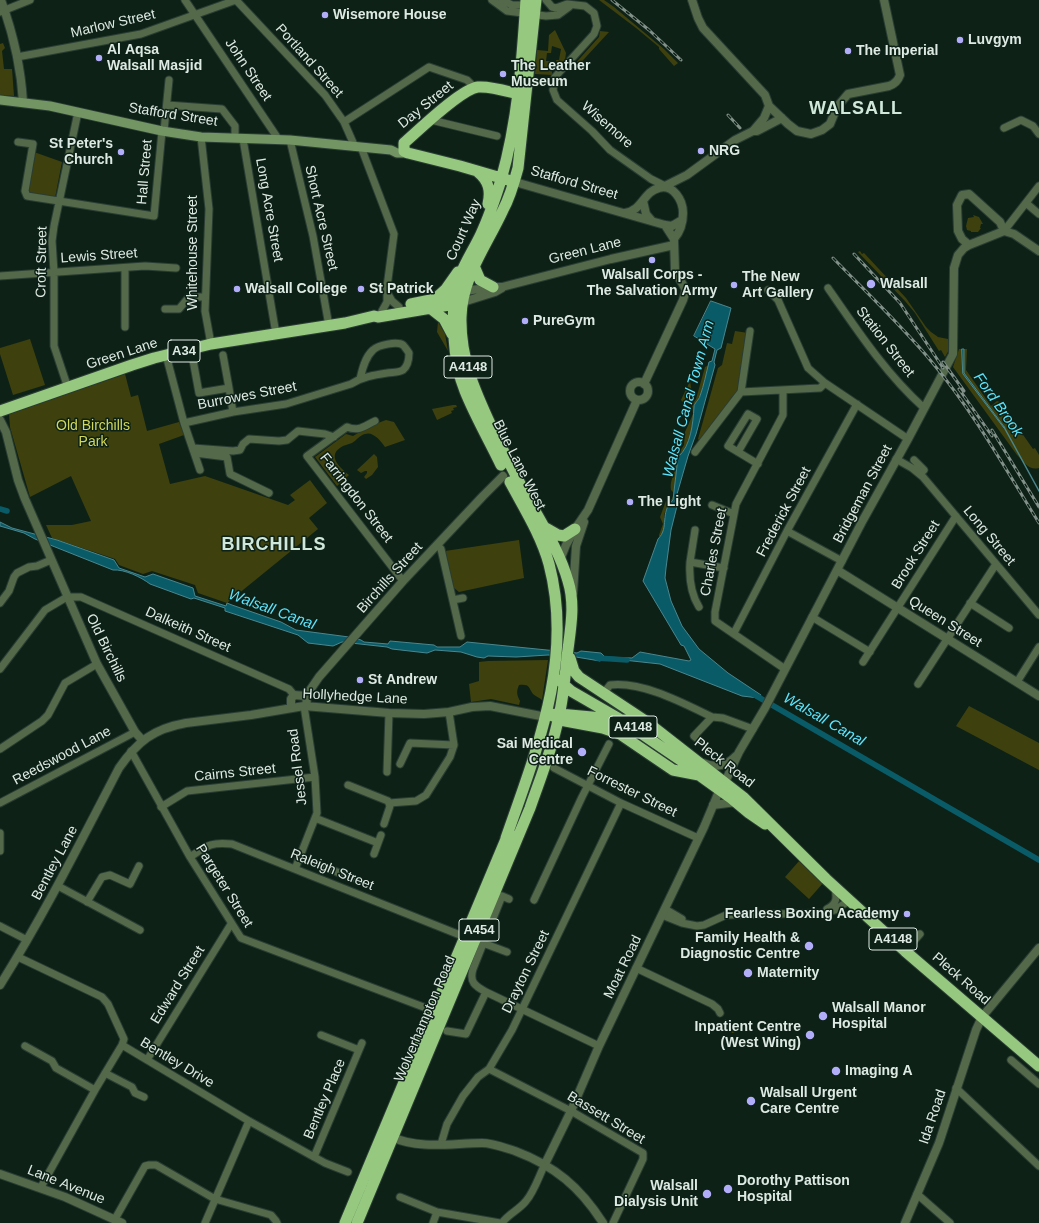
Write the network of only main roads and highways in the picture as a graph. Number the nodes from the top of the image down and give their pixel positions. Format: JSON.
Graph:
{"nodes":[{"id":1,"x":530,"y":7,"type":"edge"},
{"id":2,"x":518,"y":94,"type":"junction"},
{"id":3,"x":0,"y":100,"type":"edge"},
{"id":4,"x":526,"y":105,"type":"junction"},
{"id":5,"x":406,"y":149,"type":"junction"},
{"id":6,"x":477,"y":170,"type":"junction"},
{"id":7,"x":508,"y":180,"type":"junction"},
{"id":8,"x":484,"y":228,"type":"junction"},
{"id":9,"x":471,"y":260,"type":"junction"},
{"id":10,"x":497,"y":287,"type":"road end"},
{"id":11,"x":459,"y":298,"type":"junction"},
{"id":12,"x":432,"y":303,"type":"junction"},
{"id":13,"x":378,"y":313,"type":"junction"},
{"id":14,"x":455,"y":344,"type":"junction"},
{"id":15,"x":0,"y":411,"type":"edge"},
{"id":16,"x":503,"y":472,"type":"junction"},
{"id":17,"x":544,"y":527,"type":"junction"},
{"id":18,"x":577,"y":531,"type":"road end"},
{"id":19,"x":560,"y":560,"type":"junction"},
{"id":20,"x":556,"y":655,"type":"junction"},
{"id":21,"x":569,"y":662,"type":"junction"},
{"id":22,"x":563,"y":682,"type":"junction"},
{"id":23,"x":554,"y":717,"type":"junction"},
{"id":24,"x":624,"y":721,"type":"junction"},
{"id":25,"x":647,"y":722,"type":"junction"},
{"id":26,"x":584,"y":725,"type":"junction"},
{"id":27,"x":551,"y":746,"type":"junction"},
{"id":28,"x":699,"y":774,"type":"junction"},
{"id":29,"x":722,"y":786,"type":"junction"},
{"id":30,"x":778,"y":832,"type":"junction"},
{"id":31,"x":506,"y":838,"type":"junction"},
{"id":32,"x":1039,"y":1066,"type":"edge"},
{"id":33,"x":388,"y":1132,"type":"junction"},
{"id":34,"x":345,"y":1223,"type":"edge"},
{"id":35,"x":357,"y":1223,"type":"edge"}],
"edges":[{"from":1,"to":2,"type":"highway","number":"A4148"},
{"from":1,"to":4,"type":"highway"},
{"from":2,"to":4,"type":"highway"},
{"from":2,"to":5,"type":"highway","name":"Day Street"},
{"from":2,"to":7,"type":"highway","number":"A4148"},
{"from":3,"to":5,"type":"main road","name":"Stafford Street"},
{"from":4,"to":7,"type":"highway"},
{"from":5,"to":6,"type":"highway","name":"Stafford Street"},
{"from":6,"to":7,"type":"highway","name":"Stafford Street"},
{"from":6,"to":8,"type":"highway"},
{"from":7,"to":8,"type":"highway","name":"Court Way","number":"A4148"},
{"from":7,"to":9,"type":"highway"},
{"from":8,"to":9,"type":"highway","name":"Court Way","number":"A4148"},
{"from":9,"to":10,"type":"highway"},
{"from":9,"to":11,"type":"highway","name":"Court Way","number":"A4148"},
{"from":9,"to":12,"type":"highway"},
{"from":11,"to":12,"type":"highway","name":"Green Lane","number":"A34"},
{"from":11,"to":14,"type":"highway","name":"Blue Lane West","number":"A4148"},
{"from":11,"to":16,"type":"highway","name":"Blue Lane West","number":"A4148"},
{"from":12,"to":13,"type":"highway","name":"Green Lane","number":"A34"},
{"from":12,"to":13,"type":"highway","name":"Green Lane","number":"A34"},
{"from":12,"to":14,"type":"highway"},
{"from":13,"to":15,"type":"highway","name":"Green Lane","number":"A34"},
{"from":14,"to":16,"type":"highway","name":"Blue Lane West","number":"A4148"},
{"from":16,"to":17,"type":"highway","name":"Blue Lane West","number":"A4148"},
{"from":16,"to":20,"type":"highway","name":"Blue Lane West","number":"A4148"},
{"from":17,"to":18,"type":"highway"},
{"from":17,"to":19,"type":"highway","name":"Blue Lane West","number":"A4148"},
{"from":19,"to":20,"type":"highway"},
{"from":19,"to":21,"type":"highway","number":"A4148"},
{"from":20,"to":22,"type":"highway"},
{"from":20,"to":23,"type":"highway","number":"A4148"},
{"from":21,"to":22,"type":"highway"},
{"from":21,"to":25,"type":"highway","name":"Pleck Road","number":"A4148"},
{"from":22,"to":23,"type":"highway"},
{"from":22,"to":24,"type":"highway","name":"Pleck Road","number":"A4148"},
{"from":23,"to":24,"type":"highway","name":"Pleck Road","number":"A4148"},
{"from":23,"to":26,"type":"highway","name":"Pleck Road","number":"A4148"},
{"from":23,"to":27,"type":"highway","name":"Wolverhampton Road","number":"A454"},
{"from":23,"to":31,"type":"highway","name":"Wolverhampton Road","number":"A454"},
{"from":23,"to":31,"type":"highway","name":"Wolverhampton Road","number":"A454"},
{"from":24,"to":25,"type":"highway","name":"Pleck Road","number":"A4148"},
{"from":24,"to":28,"type":"highway","name":"Pleck Road","number":"A4148"},
{"from":25,"to":29,"type":"highway","name":"Pleck Road","number":"A4148"},
{"from":26,"to":27,"type":"highway"},
{"from":26,"to":28,"type":"highway","name":"Pleck Road","number":"A4148"},
{"from":27,"to":33,"type":"highway","name":"Wolverhampton Road","number":"A454"},
{"from":28,"to":29,"type":"highway","name":"Pleck Road","number":"A4148"},
{"from":29,"to":30,"type":"highway","name":"Pleck Road","number":"A4148"},
{"from":29,"to":30,"type":"highway","name":"Pleck Road","number":"A4148"},
{"from":30,"to":32,"type":"highway","name":"Pleck Road","number":"A4148"},
{"from":31,"to":33,"type":"highway","name":"Wolverhampton Road","number":"A454"},
{"from":33,"to":34,"type":"highway"},
{"from":33,"to":35,"type":"highway","name":"Wolverhampton Road","number":"A454"}]}
